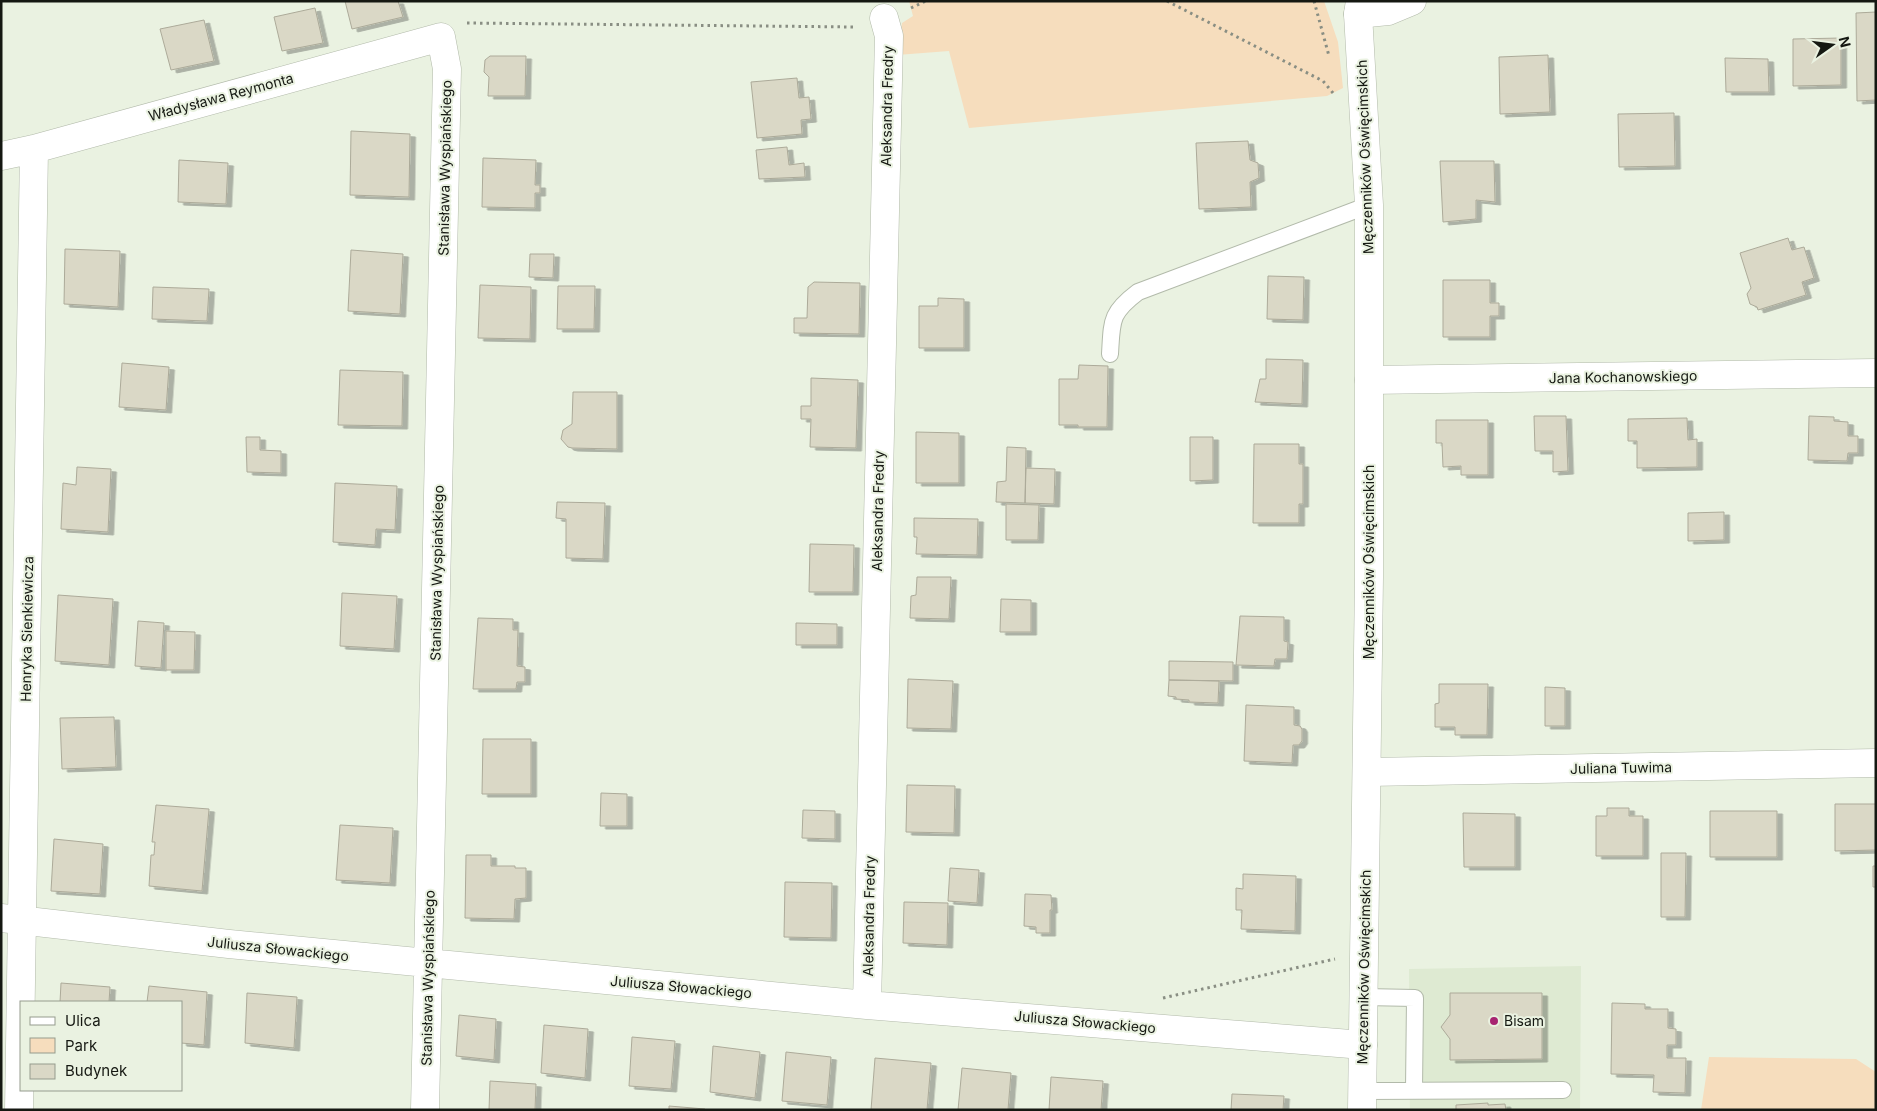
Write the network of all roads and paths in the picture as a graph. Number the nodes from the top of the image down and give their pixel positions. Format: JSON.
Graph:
{"nodes":[{"id":1,"x":918,"y":1,"type":"edge"},
{"id":2,"x":926,"y":1,"type":"edge"},
{"id":3,"x":1167,"y":1,"type":"edge"},
{"id":4,"x":1314,"y":1,"type":"edge"},
{"id":5,"x":1412,"y":1,"type":"edge"},
{"id":6,"x":915,"y":6,"type":"junction"},
{"id":7,"x":1356,"y":6,"type":"edge"},
{"id":8,"x":884,"y":18,"type":"junction"},
{"id":9,"x":441,"y":37,"type":"junction"},
{"id":10,"x":1329,"y":59,"type":"dead end"},
{"id":11,"x":1333,"y":84,"type":"dead end"},
{"id":12,"x":34,"y":149,"type":"junction"},
{"id":13,"x":1,"y":156,"type":"edge"},
{"id":14,"x":1369,"y":205,"type":"junction"},
{"id":15,"x":1110,"y":354,"type":"dead end"},
{"id":16,"x":1876,"y":373,"type":"edge"},
{"id":17,"x":1370,"y":380,"type":"junction"},
{"id":18,"x":1876,"y":763,"type":"edge"},
{"id":19,"x":1367,"y":772,"type":"junction"},
{"id":20,"x":12,"y":920,"type":"edge"},
{"id":21,"x":428,"y":963,"type":"junction"},
{"id":22,"x":1364,"y":997,"type":"junction"},
{"id":23,"x":867,"y":1005,"type":"junction"},
{"id":24,"x":1362,"y":1045,"type":"junction"},
{"id":25,"x":1414,"y":1090,"type":"junction"},
{"id":26,"x":1562,"y":1090,"type":"dead end"},
{"id":27,"x":1362,"y":1100,"type":"edge"},
{"id":28,"x":19,"y":1110,"type":"edge"},
{"id":29,"x":425,"y":1110,"type":"edge"}],
"edges":[{"from":1,"to":6,"type":"path"},
{"from":2,"to":6,"type":"path"},
{"from":3,"to":11,"type":"path"},
{"from":4,"to":10,"type":"path"},
{"from":5,"to":7,"type":"street"},
{"from":6,"to":8,"type":"path"},
{"from":7,"to":14,"type":"street","name":"Męczenników Oświęcimskich"},
{"from":8,"to":9,"type":"path"},
{"from":8,"to":23,"type":"street","name":"Aleksandra Fredry"},
{"from":9,"to":12,"type":"street","name":"Władysława Reymonta"},
{"from":9,"to":21,"type":"street","name":"Stanisława Wyspiańskiego"},
{"from":12,"to":13,"type":"street","name":"Władysława Reymonta"},
{"from":12,"to":20,"type":"street","name":"Henryka Sienkiewicza"},
{"from":14,"to":15,"type":"lane"},
{"from":14,"to":17,"type":"street","name":"Męczenników Oświęcimskich"},
{"from":16,"to":17,"type":"street","name":"Jana Kochanowskiego"},
{"from":17,"to":19,"type":"street","name":"Męczenników Oświęcimskich"},
{"from":18,"to":19,"type":"street","name":"Juliana Tuwima"},
{"from":19,"to":22,"type":"street","name":"Męczenników Oświęcimskich"},
{"from":20,"to":21,"type":"street","name":"Juliusza Słowackiego"},
{"from":20,"to":28,"type":"street","name":"Henryka Sienkiewicza"},
{"from":21,"to":23,"type":"street","name":"Juliusza Słowackiego"},
{"from":21,"to":29,"type":"street","name":"Stanisława Wyspiańskiego"},
{"from":22,"to":24,"type":"street","name":"Męczenników Oświęcimskich"},
{"from":22,"to":25,"type":"lane"},
{"from":23,"to":24,"type":"street","name":"Juliusza Słowackiego"},
{"from":24,"to":27,"type":"street","name":"Męczenników Oświęcimskich"},
{"from":25,"to":26,"type":"lane"},
{"from":25,"to":27,"type":"lane"}]}
